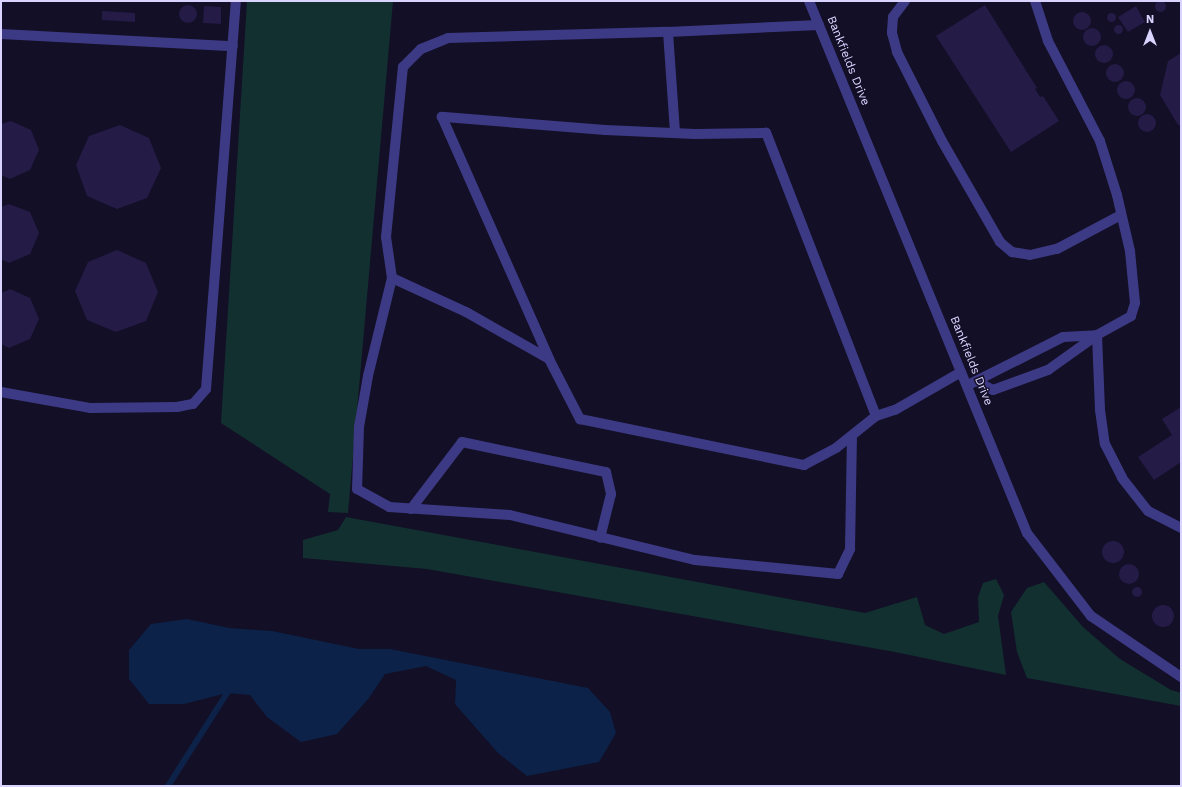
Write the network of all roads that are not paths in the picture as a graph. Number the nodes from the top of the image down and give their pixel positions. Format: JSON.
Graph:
{"nodes":[{"id":1,"x":236,"y":1,"type":"edge"},
{"id":2,"x":809,"y":1,"type":"edge"},
{"id":3,"x":905,"y":1,"type":"edge"},
{"id":4,"x":1035,"y":1,"type":"edge"},
{"id":5,"x":819,"y":25,"type":"junction"},
{"id":6,"x":668,"y":32,"type":"junction"},
{"id":7,"x":1,"y":34,"type":"edge"},
{"id":8,"x":233,"y":46,"type":"junction"},
{"id":9,"x":675,"y":133,"type":"junction"},
{"id":10,"x":1121,"y":215,"type":"junction"},
{"id":11,"x":392,"y":278,"type":"junction"},
{"id":12,"x":1097,"y":336,"type":"junction"},
{"id":13,"x":549,"y":359,"type":"junction"},
{"id":14,"x":961,"y":372,"type":"junction"},
{"id":15,"x":976,"y":381,"type":"junction"},
{"id":16,"x":967,"y":386,"type":"junction"},
{"id":17,"x":1,"y":392,"type":"edge"},
{"id":18,"x":876,"y":416,"type":"junction"},
{"id":19,"x":852,"y":436,"type":"junction"},
{"id":20,"x":411,"y":508,"type":"junction"},
{"id":21,"x":1181,"y":528,"type":"edge"},
{"id":22,"x":600,"y":538,"type":"junction"},
{"id":23,"x":1181,"y":677,"type":"edge"}],
"edges":[{"from":1,"to":8,"type":"street"},
{"from":2,"to":5,"type":"street","name":"Bankfields Drive"},
{"from":3,"to":10,"type":"street"},
{"from":4,"to":10,"type":"street"},
{"from":5,"to":6,"type":"street"},
{"from":5,"to":14,"type":"street","name":"Bankfields Drive"},
{"from":6,"to":9,"type":"street"},
{"from":6,"to":11,"type":"street"},
{"from":7,"to":8,"type":"street"},
{"from":8,"to":17,"type":"street"},
{"from":9,"to":13,"type":"street"},
{"from":9,"to":18,"type":"street"},
{"from":10,"to":12,"type":"street"},
{"from":11,"to":13,"type":"street"},
{"from":11,"to":20,"type":"street"},
{"from":12,"to":15,"type":"street"},
{"from":12,"to":15,"type":"street"},
{"from":12,"to":21,"type":"street"},
{"from":13,"to":19,"type":"street"},
{"from":14,"to":16,"type":"street","name":"Bankfields Drive"},
{"from":14,"to":18,"type":"street"},
{"from":15,"to":16,"type":"street"},
{"from":16,"to":23,"type":"street","name":"Bankfields Drive"},
{"from":18,"to":19,"type":"street"},
{"from":19,"to":22,"type":"street"},
{"from":20,"to":22,"type":"street"},
{"from":20,"to":22,"type":"street"}]}
